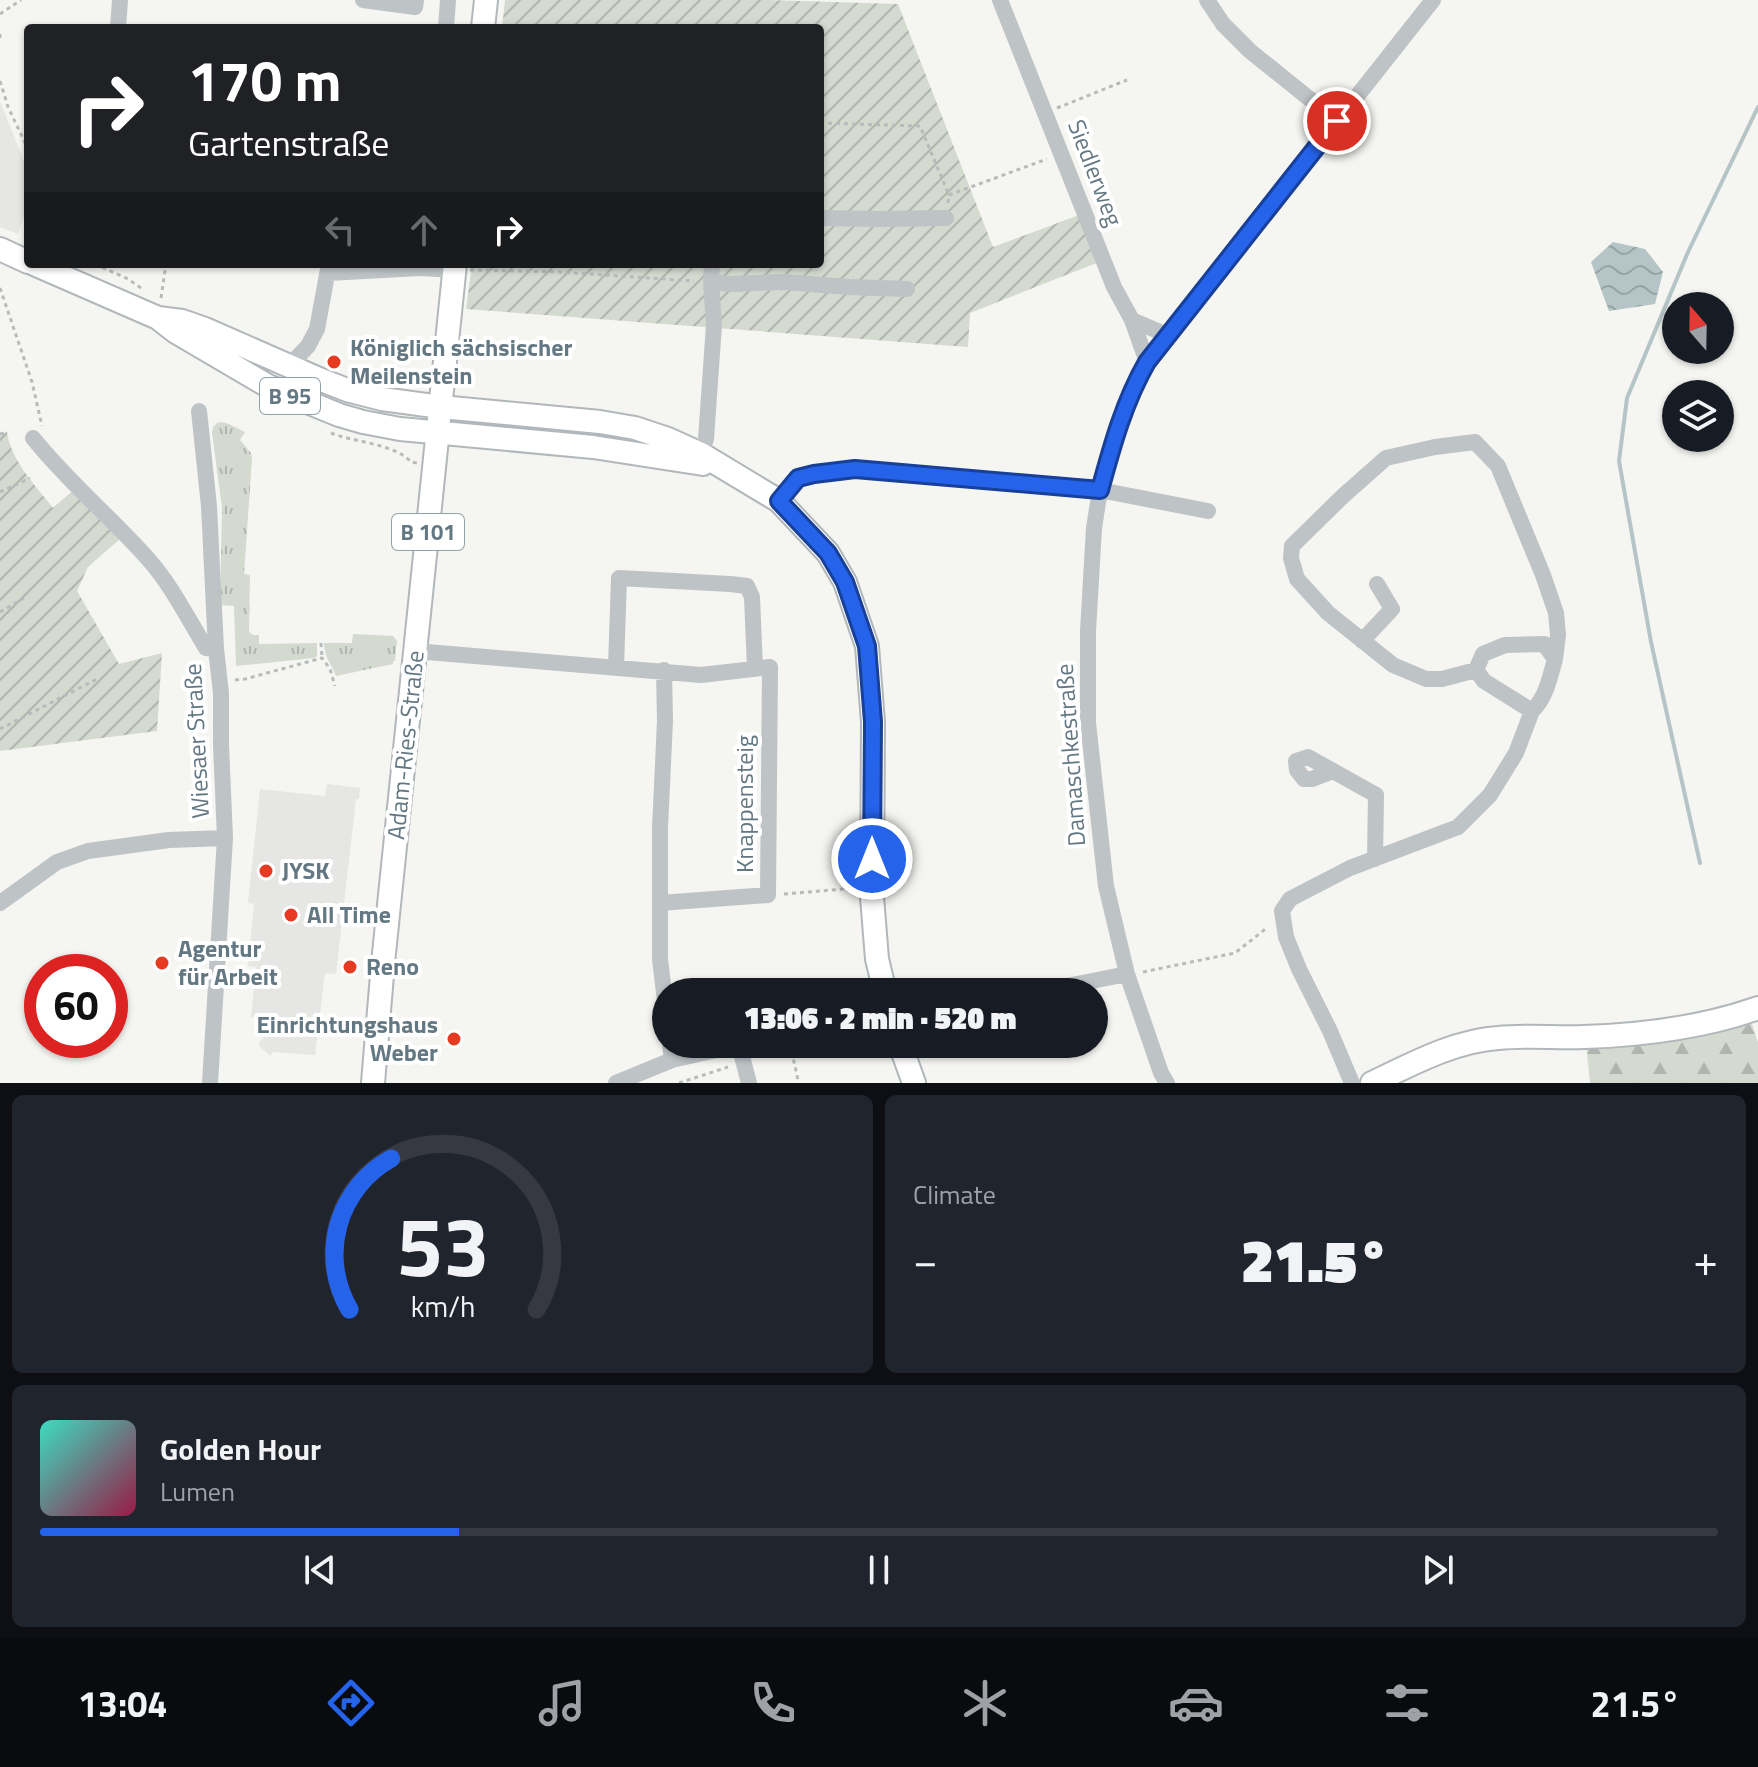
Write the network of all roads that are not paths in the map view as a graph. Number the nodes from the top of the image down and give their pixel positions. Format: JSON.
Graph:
{"nodes":[{"id":1,"x":120,"y":0,"type":"edge"},
{"id":2,"x":363,"y":0,"type":"edge"},
{"id":3,"x":416,"y":0,"type":"edge"},
{"id":4,"x":448,"y":0,"type":"edge"},
{"id":5,"x":486,"y":0,"type":"edge"},
{"id":6,"x":1000,"y":0,"type":"edge"},
{"id":7,"x":1207,"y":0,"type":"edge"},
{"id":8,"x":1433,"y":0,"type":"edge"},
{"id":9,"x":118,"y":24,"type":"edge"},
{"id":10,"x":446,"y":24,"type":"edge"},
{"id":11,"x":483,"y":24,"type":"edge"},
{"id":12,"x":1337,"y":121,"type":"junction"},
{"id":13,"x":824,"y":218,"type":"edge"},
{"id":14,"x":946,"y":218,"type":"road end"},
{"id":15,"x":0,"y":249,"type":"edge"},
{"id":16,"x":24,"y":260,"type":"edge"},
{"id":17,"x":43,"y":268,"type":"edge"},
{"id":18,"x":328,"y":268,"type":"edge"},
{"id":19,"x":455,"y":268,"type":"edge"},
{"id":20,"x":712,"y":268,"type":"edge"},
{"id":21,"x":711,"y":282,"type":"junction"},
{"id":22,"x":907,"y":289,"type":"dead end"},
{"id":23,"x":158,"y":318,"type":"junction"},
{"id":24,"x":1132,"y":320,"type":"junction"},
{"id":25,"x":1167,"y":335,"type":"junction"},
{"id":26,"x":1147,"y":362,"type":"junction"},
{"id":27,"x":289,"y":366,"type":"junction"},
{"id":28,"x":441,"y":407,"type":"junction"},
{"id":29,"x":199,"y":411,"type":"dead end"},
{"id":30,"x":438,"y":434,"type":"junction"},
{"id":31,"x":33,"y":438,"type":"road end"},
{"id":32,"x":701,"y":454,"type":"junction"},
{"id":33,"x":727,"y":470,"type":"junction"},
{"id":34,"x":1100,"y":490,"type":"junction"},
{"id":35,"x":779,"y":501,"type":"junction"},
{"id":36,"x":1208,"y":511,"type":"dead end"},
{"id":37,"x":1377,"y":584,"type":"dead end"},
{"id":38,"x":1362,"y":641,"type":"junction"},
{"id":39,"x":216,"y":649,"type":"junction"},
{"id":40,"x":415,"y":651,"type":"junction"},
{"id":41,"x":1555,"y":659,"type":"junction"},
{"id":42,"x":616,"y":667,"type":"junction"},
{"id":43,"x":755,"y":669,"type":"junction"},
{"id":44,"x":664,"y":670,"type":"junction"},
{"id":45,"x":1476,"y":670,"type":"junction"},
{"id":46,"x":1532,"y":711,"type":"junction"},
{"id":47,"x":1333,"y":771,"type":"dead end"},
{"id":48,"x":225,"y":838,"type":"junction"},
{"id":49,"x":1375,"y":859,"type":"junction"},
{"id":50,"x":0,"y":903,"type":"edge"},
{"id":51,"x":660,"y":903,"type":"junction"},
{"id":52,"x":1127,"y":974,"type":"junction"},
{"id":53,"x":662,"y":978,"type":"edge"},
{"id":54,"x":882,"y":978,"type":"edge"},
{"id":55,"x":1107,"y":978,"type":"edge"},
{"id":56,"x":1758,"y":1008,"type":"edge"},
{"id":57,"x":660,"y":1058,"type":"edge"},
{"id":58,"x":743,"y":1058,"type":"edge"},
{"id":59,"x":905,"y":1058,"type":"edge"},
{"id":60,"x":210,"y":1083,"type":"edge"},
{"id":61,"x":373,"y":1083,"type":"edge"},
{"id":62,"x":616,"y":1083,"type":"edge"},
{"id":63,"x":749,"y":1083,"type":"edge"},
{"id":64,"x":914,"y":1083,"type":"edge"},
{"id":65,"x":1167,"y":1083,"type":"edge"},
{"id":66,"x":1352,"y":1083,"type":"edge"},
{"id":67,"x":1372,"y":1083,"type":"edge"}],
"edges":[{"from":1,"to":9,"type":"street"},
{"from":2,"to":3,"type":"street"},
{"from":4,"to":10,"type":"street"},
{"from":5,"to":11,"type":"main road"},
{"from":6,"to":24,"type":"street","name":"Siedlerweg"},
{"from":7,"to":12,"type":"street"},
{"from":8,"to":12,"type":"street","name":"Damaschkestraße"},
{"from":12,"to":25,"type":"street","name":"Damaschkestraße"},
{"from":13,"to":14,"type":"street"},
{"from":15,"to":16,"type":"main road"},
{"from":17,"to":23,"type":"main road","number":"B 95"},
{"from":18,"to":27,"type":"street"},
{"from":19,"to":28,"type":"main road","number":"B 101"},
{"from":20,"to":21,"type":"street"},
{"from":21,"to":22,"type":"street"},
{"from":21,"to":32,"type":"street"},
{"from":23,"to":27,"type":"main road","number":"B 95"},
{"from":23,"to":30,"type":"main road","number":"B 95"},
{"from":24,"to":25,"type":"street"},
{"from":24,"to":26,"type":"street","name":"Siedlerweg"},
{"from":25,"to":26,"type":"street","name":"Damaschkestraße"},
{"from":26,"to":34,"type":"street","name":"Damaschkestraße"},
{"from":27,"to":28,"type":"main road","number":"B 95"},
{"from":28,"to":30,"type":"main road","name":"Adam-Ries-Straße","number":"B 101"},
{"from":28,"to":32,"type":"main road","number":"B 95"},
{"from":29,"to":39,"type":"street"},
{"from":30,"to":33,"type":"main road","number":"B 95"},
{"from":30,"to":40,"type":"main road","name":"Adam-Ries-Straße","number":"B 101"},
{"from":31,"to":39,"type":"street","name":"Wiesaer Straße"},
{"from":32,"to":33,"type":"main road","number":"B 95"},
{"from":33,"to":35,"type":"main road","number":"B 95"},
{"from":34,"to":35,"type":"street"},
{"from":34,"to":36,"type":"street"},
{"from":34,"to":52,"type":"street","name":"Damaschkestraße"},
{"from":35,"to":54,"type":"main road","number":"B 95"},
{"from":37,"to":38,"type":"street"},
{"from":38,"to":41,"type":"street"},
{"from":38,"to":45,"type":"street"},
{"from":39,"to":48,"type":"street","name":"Wiesaer Straße"},
{"from":40,"to":42,"type":"street"},
{"from":40,"to":61,"type":"main road","name":"Adam-Ries-Straße","number":"B 101"},
{"from":41,"to":45,"type":"street"},
{"from":41,"to":46,"type":"street"},
{"from":42,"to":43,"type":"street"},
{"from":42,"to":44,"type":"street"},
{"from":43,"to":44,"type":"street"},
{"from":43,"to":51,"type":"street","name":"Knappensteig"},
{"from":44,"to":51,"type":"street"},
{"from":45,"to":46,"type":"street"},
{"from":46,"to":49,"type":"street"},
{"from":47,"to":49,"type":"street"},
{"from":48,"to":50,"type":"street"},
{"from":48,"to":60,"type":"street","name":"Wiesaer Straße"},
{"from":49,"to":66,"type":"street"},
{"from":51,"to":53,"type":"street"},
{"from":52,"to":55,"type":"street"},
{"from":52,"to":65,"type":"street","name":"Damaschkestraße"},
{"from":56,"to":67,"type":"main road"},
{"from":57,"to":62,"type":"street"},
{"from":58,"to":63,"type":"street"},
{"from":59,"to":64,"type":"main road"}]}
